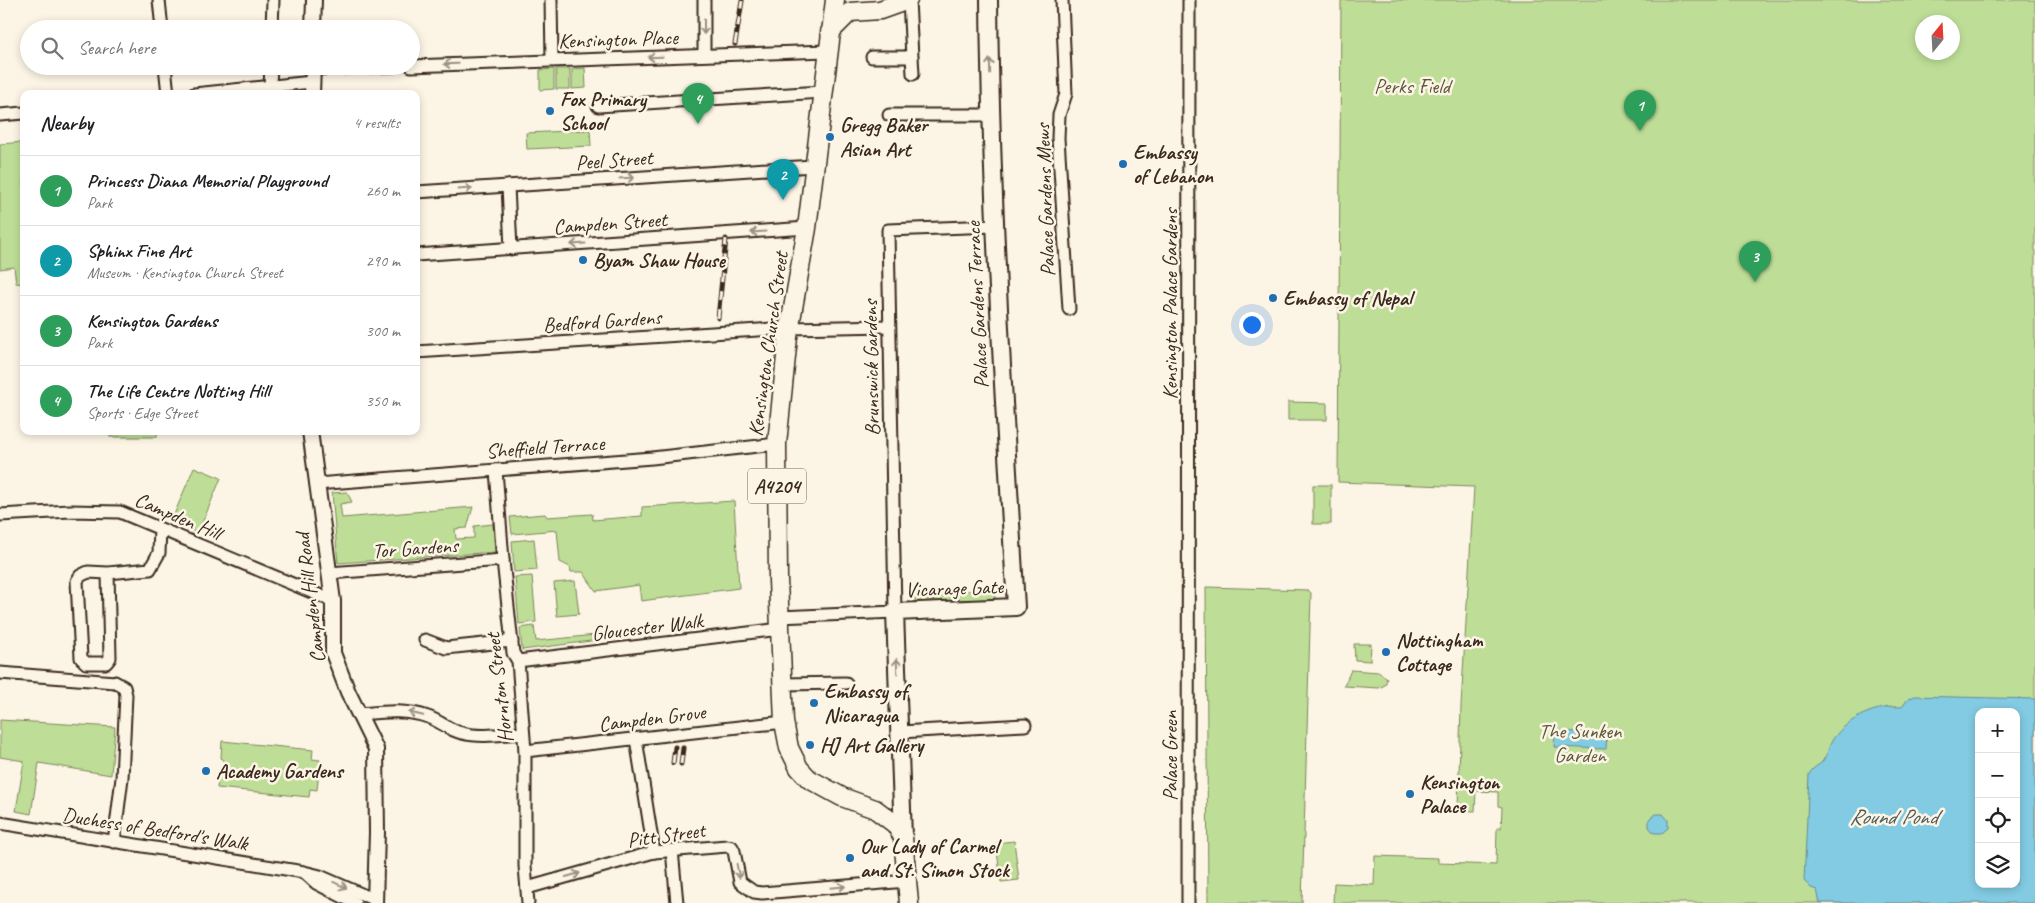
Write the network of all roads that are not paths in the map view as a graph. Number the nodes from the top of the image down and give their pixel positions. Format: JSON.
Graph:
{"nodes":[{"id":1,"x":159,"y":0,"type":"edge"},
{"id":2,"x":273,"y":0,"type":"edge"},
{"id":3,"x":314,"y":0,"type":"edge"},
{"id":4,"x":551,"y":0,"type":"edge"},
{"id":5,"x":704,"y":0,"type":"edge"},
{"id":6,"x":834,"y":0,"type":"edge"},
{"id":7,"x":989,"y":0,"type":"edge"},
{"id":8,"x":1062,"y":0,"type":"edge"},
{"id":9,"x":1189,"y":0,"type":"edge"},
{"id":10,"x":904,"y":1,"type":"edge"},
{"id":11,"x":846,"y":6,"type":"edge"},
{"id":12,"x":161,"y":20,"type":"edge"},
{"id":13,"x":272,"y":20,"type":"edge"},
{"id":14,"x":313,"y":20,"type":"edge"},
{"id":15,"x":830,"y":32,"type":"junction"},
{"id":16,"x":827,"y":51,"type":"junction"},
{"id":17,"x":704,"y":55,"type":"junction"},
{"id":18,"x":872,"y":57,"type":"dead end"},
{"id":19,"x":912,"y":57,"type":"junction"},
{"id":20,"x":552,"y":60,"type":"junction"},
{"id":21,"x":420,"y":66,"type":"edge"},
{"id":22,"x":913,"y":74,"type":"dead end"},
{"id":23,"x":166,"y":75,"type":"edge"},
{"id":24,"x":270,"y":75,"type":"edge"},
{"id":25,"x":332,"y":75,"type":"edge"},
{"id":26,"x":312,"y":78,"type":"edge"},
{"id":27,"x":270,"y":86,"type":"junction"},
{"id":28,"x":168,"y":90,"type":"edge"},
{"id":29,"x":232,"y":90,"type":"edge"},
{"id":30,"x":822,"y":92,"type":"junction"},
{"id":31,"x":598,"y":106,"type":"dead end"},
{"id":32,"x":20,"y":113,"type":"edge"},
{"id":33,"x":0,"y":115,"type":"edge"},
{"id":34,"x":889,"y":115,"type":"dead end"},
{"id":35,"x":990,"y":115,"type":"junction"},
{"id":36,"x":813,"y":166,"type":"junction"},
{"id":37,"x":508,"y":186,"type":"junction"},
{"id":38,"x":420,"y":192,"type":"edge"},
{"id":39,"x":994,"y":226,"type":"junction"},
{"id":40,"x":807,"y":228,"type":"junction"},
{"id":41,"x":511,"y":248,"type":"junction"},
{"id":42,"x":420,"y":255,"type":"edge"},
{"id":43,"x":1069,"y":309,"type":"dead end"},
{"id":44,"x":889,"y":326,"type":"junction"},
{"id":45,"x":789,"y":328,"type":"junction"},
{"id":46,"x":420,"y":352,"type":"edge"},
{"id":47,"x":310,"y":435,"type":"edge"},
{"id":48,"x":776,"y":444,"type":"junction"},
{"id":49,"x":496,"y":470,"type":"junction"},
{"id":50,"x":316,"y":484,"type":"junction"},
{"id":51,"x":0,"y":515,"type":"edge"},
{"id":52,"x":160,"y":529,"type":"junction"},
{"id":53,"x":503,"y":560,"type":"junction"},
{"id":54,"x":108,"y":573,"type":"junction"},
{"id":55,"x":329,"y":573,"type":"junction"},
{"id":56,"x":333,"y":601,"type":"junction"},
{"id":57,"x":1016,"y":607,"type":"joint"},
{"id":58,"x":1190,"y":609,"type":"joint"},
{"id":59,"x":895,"y":612,"type":"junction"},
{"id":60,"x":779,"y":623,"type":"junction"},
{"id":61,"x":425,"y":640,"type":"dead end"},
{"id":62,"x":512,"y":641,"type":"junction"},
{"id":63,"x":518,"y":661,"type":"junction"},
{"id":64,"x":0,"y":673,"type":"edge"},
{"id":65,"x":846,"y":683,"type":"dead end"},
{"id":66,"x":782,"y":684,"type":"junction"},
{"id":67,"x":359,"y":714,"type":"junction"},
{"id":68,"x":784,"y":722,"type":"junction"},
{"id":69,"x":1025,"y":725,"type":"dead end"},
{"id":70,"x":900,"y":732,"type":"junction"},
{"id":71,"x":524,"y":733,"type":"junction"},
{"id":72,"x":636,"y":739,"type":"junction"},
{"id":73,"x":525,"y":751,"type":"junction"},
{"id":74,"x":0,"y":823,"type":"edge"},
{"id":75,"x":903,"y":837,"type":"junction"},
{"id":76,"x":114,"y":842,"type":"junction"},
{"id":77,"x":672,"y":850,"type":"junction"},
{"id":78,"x":654,"y":852,"type":"junction"},
{"id":79,"x":304,"y":872,"type":"junction"},
{"id":80,"x":907,"y":881,"type":"junction"},
{"id":81,"x":527,"y":888,"type":"junction"},
{"id":82,"x":375,"y":901,"type":"edge"},
{"id":83,"x":355,"y":903,"type":"edge"},
{"id":84,"x":528,"y":903,"type":"edge"},
{"id":85,"x":677,"y":903,"type":"edge"},
{"id":86,"x":909,"y":903,"type":"edge"},
{"id":87,"x":1188,"y":903,"type":"edge"}],
"edges":[{"from":1,"to":12,"type":"street"},
{"from":2,"to":13,"type":"street"},
{"from":3,"to":14,"type":"street"},
{"from":4,"to":20,"type":"street"},
{"from":5,"to":17,"type":"street","one_way":true},
{"from":6,"to":15,"type":"main road","name":"Kensington Church Street","number":"A4204"},
{"from":35,"to":7,"type":"main road","name":"Palace Gardens Terrace","one_way":true},
{"from":8,"to":43,"type":"street","name":"Palace Gardens Mews"},
{"from":9,"to":58,"type":"street","name":"Kensington Palace Gardens"},
{"from":10,"to":11,"type":"main road"},
{"from":10,"to":19,"type":"street"},
{"from":11,"to":15,"type":"main road"},
{"from":15,"to":16,"type":"main road","name":"Kensington Church Street","number":"A4204"},
{"from":16,"to":17,"type":"street","name":"Kensington Place"},
{"from":16,"to":30,"type":"main road","name":"Kensington Church Street","number":"A4204"},
{"from":17,"to":20,"type":"street","name":"Kensington Place","one_way":true},
{"from":18,"to":19,"type":"street"},
{"from":19,"to":22,"type":"street"},
{"from":20,"to":21,"type":"street","name":"Kensington Place","one_way":true},
{"from":23,"to":28,"type":"street"},
{"from":24,"to":27,"type":"street"},
{"from":25,"to":26,"type":"street"},
{"from":26,"to":27,"type":"street"},
{"from":27,"to":29,"type":"street"},
{"from":30,"to":31,"type":"street"},
{"from":30,"to":36,"type":"main road","name":"Kensington Church Street","number":"A4204"},
{"from":32,"to":33,"type":"street"},
{"from":34,"to":35,"type":"street"},
{"from":35,"to":39,"type":"main road","name":"Palace Gardens Terrace"},
{"from":37,"to":36,"type":"street","name":"Peel Street","one_way":true},
{"from":36,"to":40,"type":"main road","name":"Kensington Church Street","number":"A4204"},
{"from":38,"to":37,"type":"street","name":"Peel Street","one_way":true},
{"from":37,"to":41,"type":"street"},
{"from":39,"to":44,"type":"street","name":"Brunswick Gardens"},
{"from":39,"to":57,"type":"main road","name":"Palace Gardens Terrace"},
{"from":40,"to":41,"type":"street","name":"Campden Street","one_way":true},
{"from":40,"to":45,"type":"main road","name":"Kensington Church Street","number":"A4204"},
{"from":41,"to":42,"type":"street","name":"Campden Street"},
{"from":44,"to":45,"type":"street","name":"Bedford Gardens"},
{"from":44,"to":59,"type":"street","name":"Brunswick Gardens"},
{"from":45,"to":46,"type":"street","name":"Bedford Gardens"},
{"from":45,"to":48,"type":"main road","name":"Kensington Church Street","number":"A4204"},
{"from":47,"to":50,"type":"street","name":"Campden Hill Road"},
{"from":48,"to":49,"type":"street","name":"Sheffield Terrace"},
{"from":48,"to":60,"type":"main road","name":"Kensington Church Street","number":"A4204"},
{"from":49,"to":50,"type":"street","name":"Sheffield Terrace"},
{"from":49,"to":53,"type":"street","name":"Hornton Street"},
{"from":50,"to":55,"type":"street","name":"Campden Hill Road"},
{"from":51,"to":52,"type":"street","name":"Campden Hill"},
{"from":52,"to":54,"type":"street"},
{"from":52,"to":56,"type":"street","name":"Campden Hill"},
{"from":53,"to":55,"type":"street","name":"Tor Gardens"},
{"from":53,"to":62,"type":"street","name":"Hornton Street"},
{"from":54,"to":54,"type":"street"},
{"from":55,"to":56,"type":"street","name":"Campden Hill Road"},
{"from":56,"to":67,"type":"street","name":"Campden Hill Road"},
{"from":57,"to":59,"type":"main road","name":"Vicarage Gate"},
{"from":58,"to":87,"type":"street","name":"Palace Green"},
{"from":59,"to":60,"type":"street","name":"Gloucester Walk"},
{"from":70,"to":59,"type":"main road","name":"Vicarage Gate","one_way":true},
{"from":60,"to":63,"type":"street","name":"Gloucester Walk"},
{"from":60,"to":66,"type":"main road","name":"Kensington Church Street","number":"A4204"},
{"from":61,"to":62,"type":"street"},
{"from":62,"to":63,"type":"street","name":"Hornton Street"},
{"from":63,"to":71,"type":"street","name":"Hornton Street"},
{"from":64,"to":76,"type":"street"},
{"from":65,"to":66,"type":"street"},
{"from":66,"to":68,"type":"main road","name":"Kensington Church Street","number":"A4204"},
{"from":71,"to":67,"type":"street","one_way":true},
{"from":67,"to":82,"type":"street","name":"Campden Hill Road"},
{"from":68,"to":72,"type":"street","name":"Campden Grove"},
{"from":68,"to":75,"type":"main road","name":"Kensington Church Street","number":"A4204"},
{"from":69,"to":70,"type":"street"},
{"from":70,"to":75,"type":"main road","name":"Vicarage Gate"},
{"from":71,"to":73,"type":"street","name":"Hornton Street"},
{"from":72,"to":73,"type":"street","name":"Campden Grove"},
{"from":72,"to":78,"type":"street"},
{"from":73,"to":81,"type":"street","name":"Hornton Street"},
{"from":74,"to":76,"type":"street","name":"Duchess of Bedford's Walk"},
{"from":75,"to":80,"type":"main road"},
{"from":76,"to":79,"type":"street","name":"Duchess of Bedford's Walk"},
{"from":77,"to":78,"type":"street","name":"Pitt Street"},
{"from":77,"to":80,"type":"street","name":"Pitt Street","one_way":true},
{"from":77,"to":85,"type":"street"},
{"from":81,"to":78,"type":"street","name":"Pitt Street","one_way":true},
{"from":79,"to":82,"type":"street","name":"Duchess of Bedford's Walk","one_way":true},
{"from":79,"to":83,"type":"street","name":"Duchess of Bedford's Walk"},
{"from":80,"to":86,"type":"main road"},
{"from":81,"to":84,"type":"street","name":"Hornton Street"}]}
